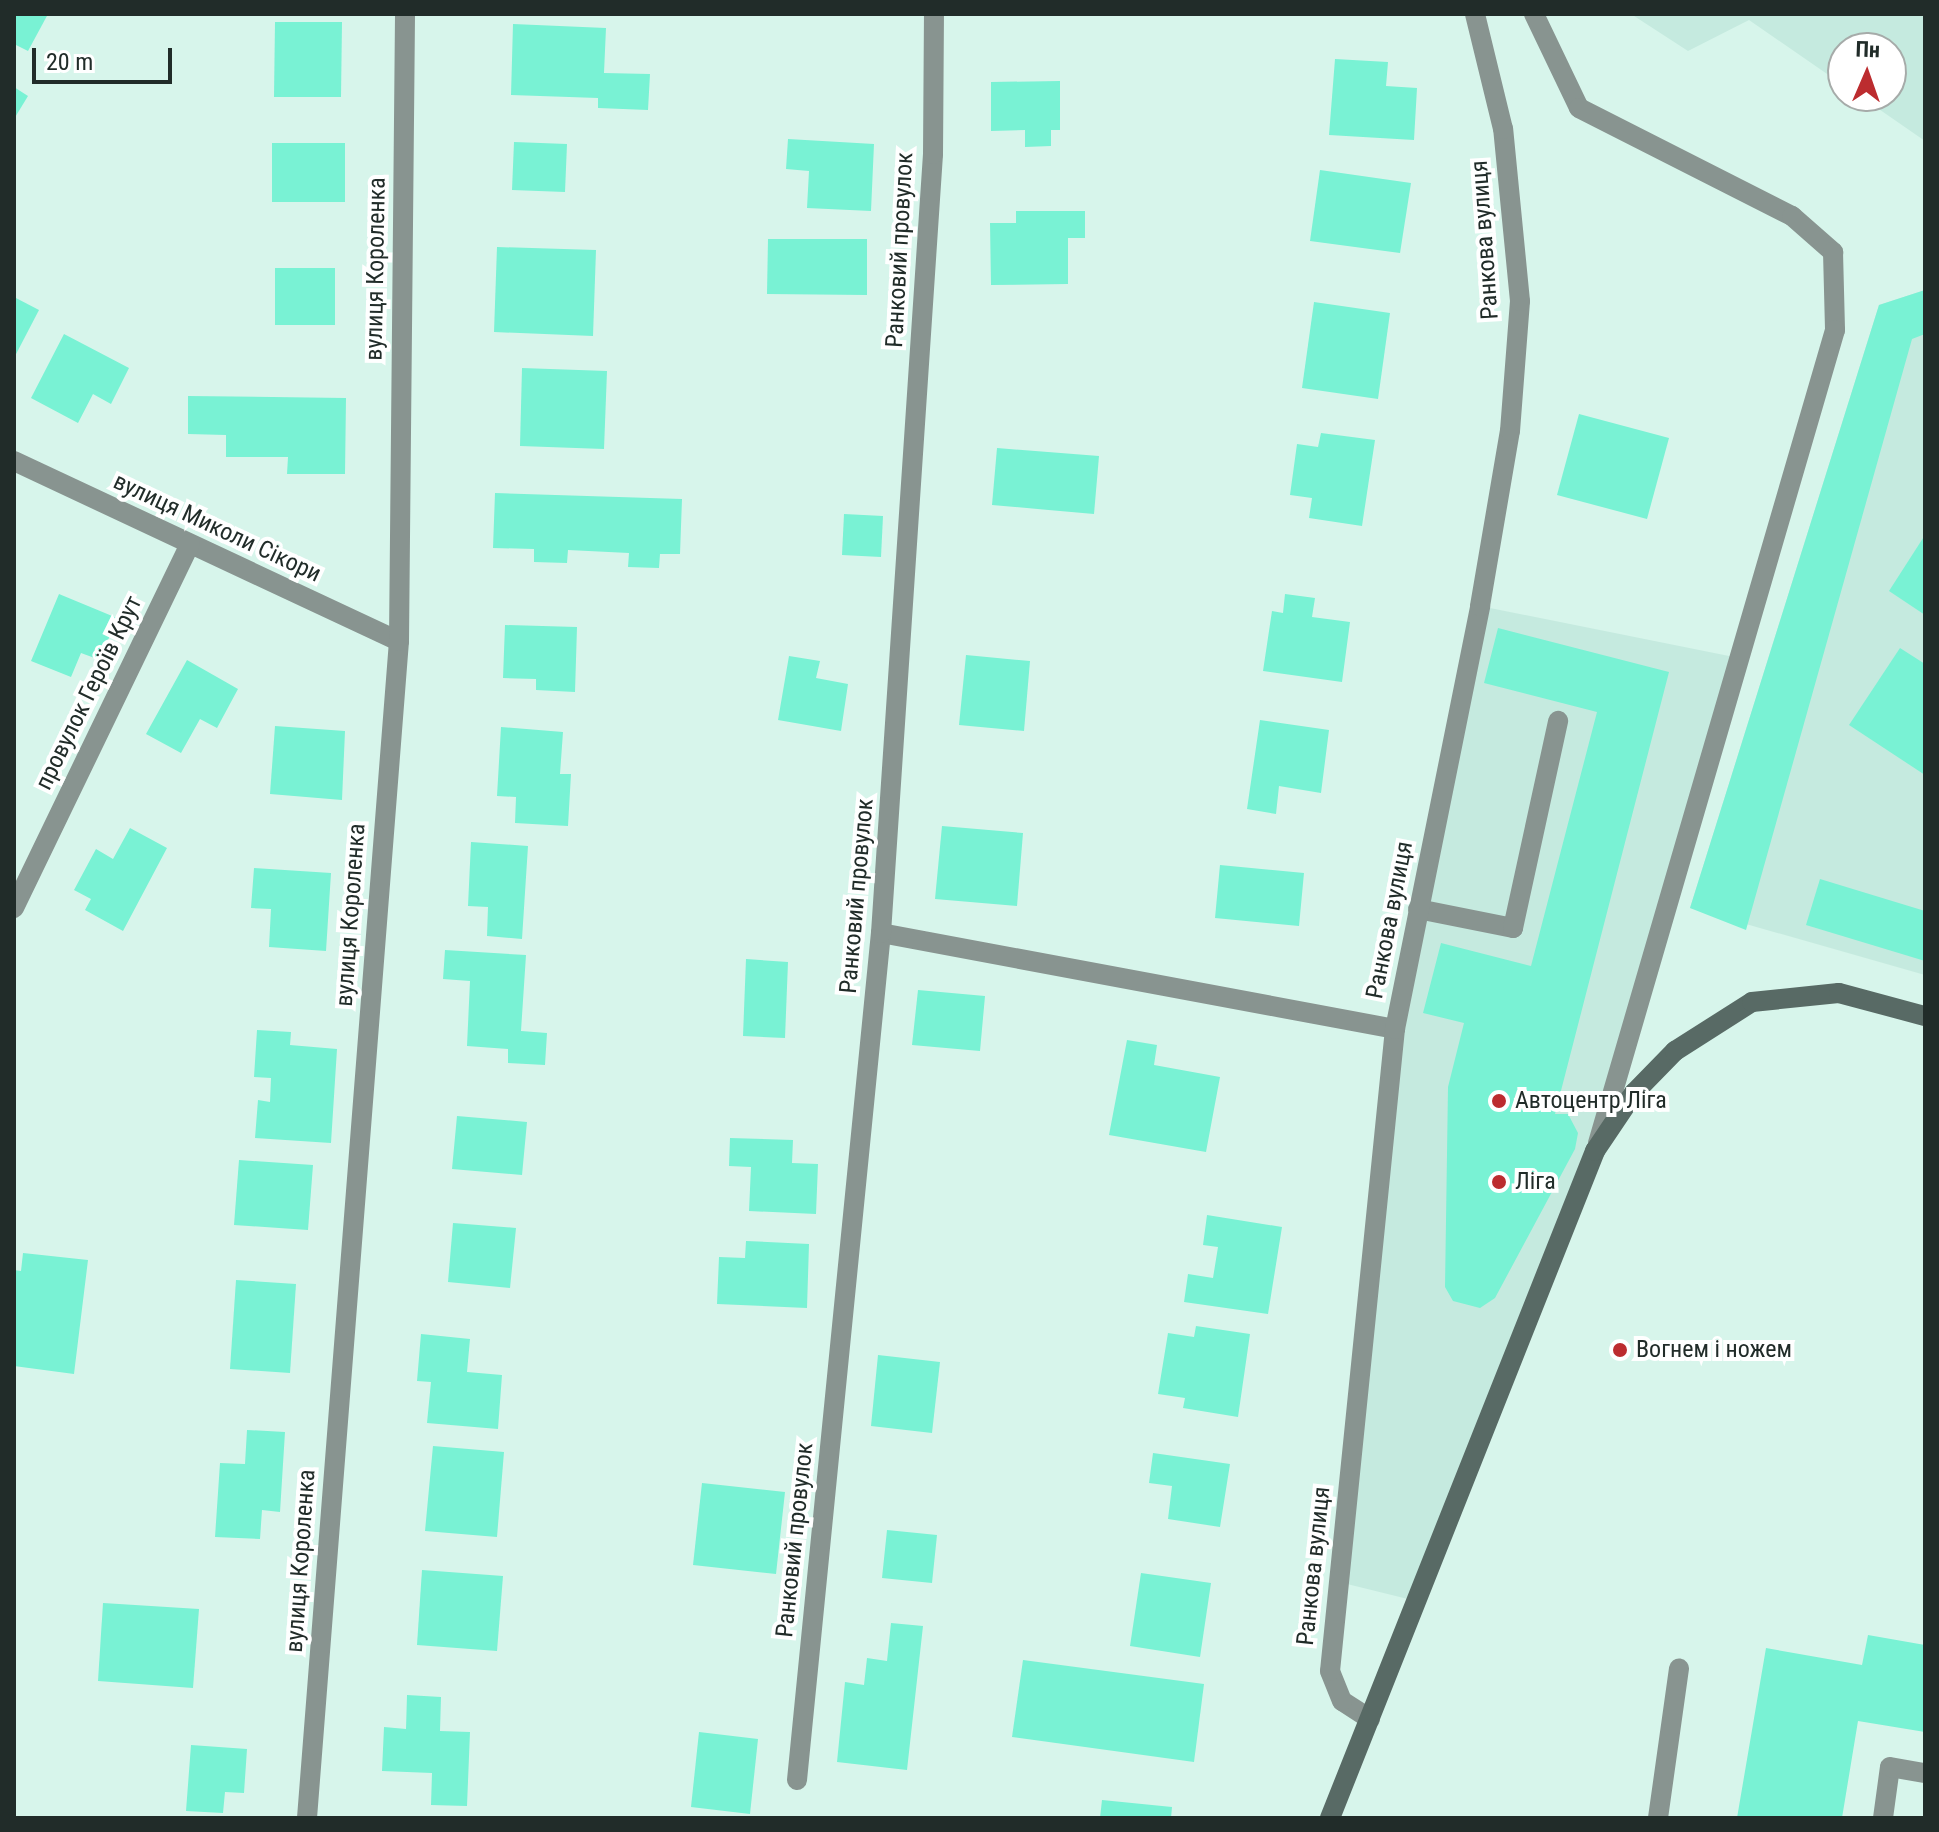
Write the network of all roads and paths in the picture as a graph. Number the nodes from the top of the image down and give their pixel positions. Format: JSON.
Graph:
{"nodes":[{"id":1,"x":405,"y":14,"type":"edge"},
{"id":2,"x":934,"y":14,"type":"edge"},
{"id":3,"x":1475,"y":14,"type":"edge"},
{"id":4,"x":1534,"y":14,"type":"edge"},
{"id":5,"x":14,"y":461,"type":"edge"},
{"id":6,"x":190,"y":544,"type":"junction"},
{"id":7,"x":399,"y":641,"type":"junction"},
{"id":8,"x":1558,"y":721,"type":"dead end"},
{"id":9,"x":14,"y":908,"type":"edge"},
{"id":10,"x":1418,"y":909,"type":"junction"},
{"id":11,"x":881,"y":933,"type":"junction"},
{"id":12,"x":1925,"y":1016,"type":"edge"},
{"id":13,"x":1395,"y":1029,"type":"junction"},
{"id":14,"x":1595,"y":1151,"type":"junction"},
{"id":15,"x":1679,"y":1668,"type":"dead end"},
{"id":16,"x":1370,"y":1719,"type":"junction"},
{"id":17,"x":1925,"y":1773,"type":"edge"},
{"id":18,"x":797,"y":1780,"type":"dead end"},
{"id":19,"x":307,"y":1818,"type":"edge"},
{"id":20,"x":1330,"y":1818,"type":"edge"},
{"id":21,"x":1658,"y":1818,"type":"edge"},
{"id":22,"x":1883,"y":1818,"type":"edge"}],
"edges":[{"from":1,"to":7,"type":"street","name":"вулиця Короленка"},
{"from":2,"to":11,"type":"street","name":"Ранковий провулок"},
{"from":3,"to":10,"type":"street","name":"Ранкова вулиця"},
{"from":4,"to":14,"type":"street"},
{"from":5,"to":6,"type":"street","name":"вулиця Миколи Сікори"},
{"from":6,"to":7,"type":"street","name":"вулиця Миколи Сікори"},
{"from":6,"to":9,"type":"street","name":"провулок Героїв Крут"},
{"from":7,"to":19,"type":"street","name":"вулиця Короленка"},
{"from":8,"to":10,"type":"street"},
{"from":10,"to":13,"type":"street","name":"Ранкова вулиця"},
{"from":11,"to":13,"type":"street"},
{"from":11,"to":18,"type":"street","name":"Ранковий провулок"},
{"from":12,"to":14,"type":"main road"},
{"from":13,"to":16,"type":"street","name":"Ранкова вулиця"},
{"from":14,"to":16,"type":"main road"},
{"from":15,"to":21,"type":"street"},
{"from":16,"to":20,"type":"main road"},
{"from":17,"to":22,"type":"street"}]}
